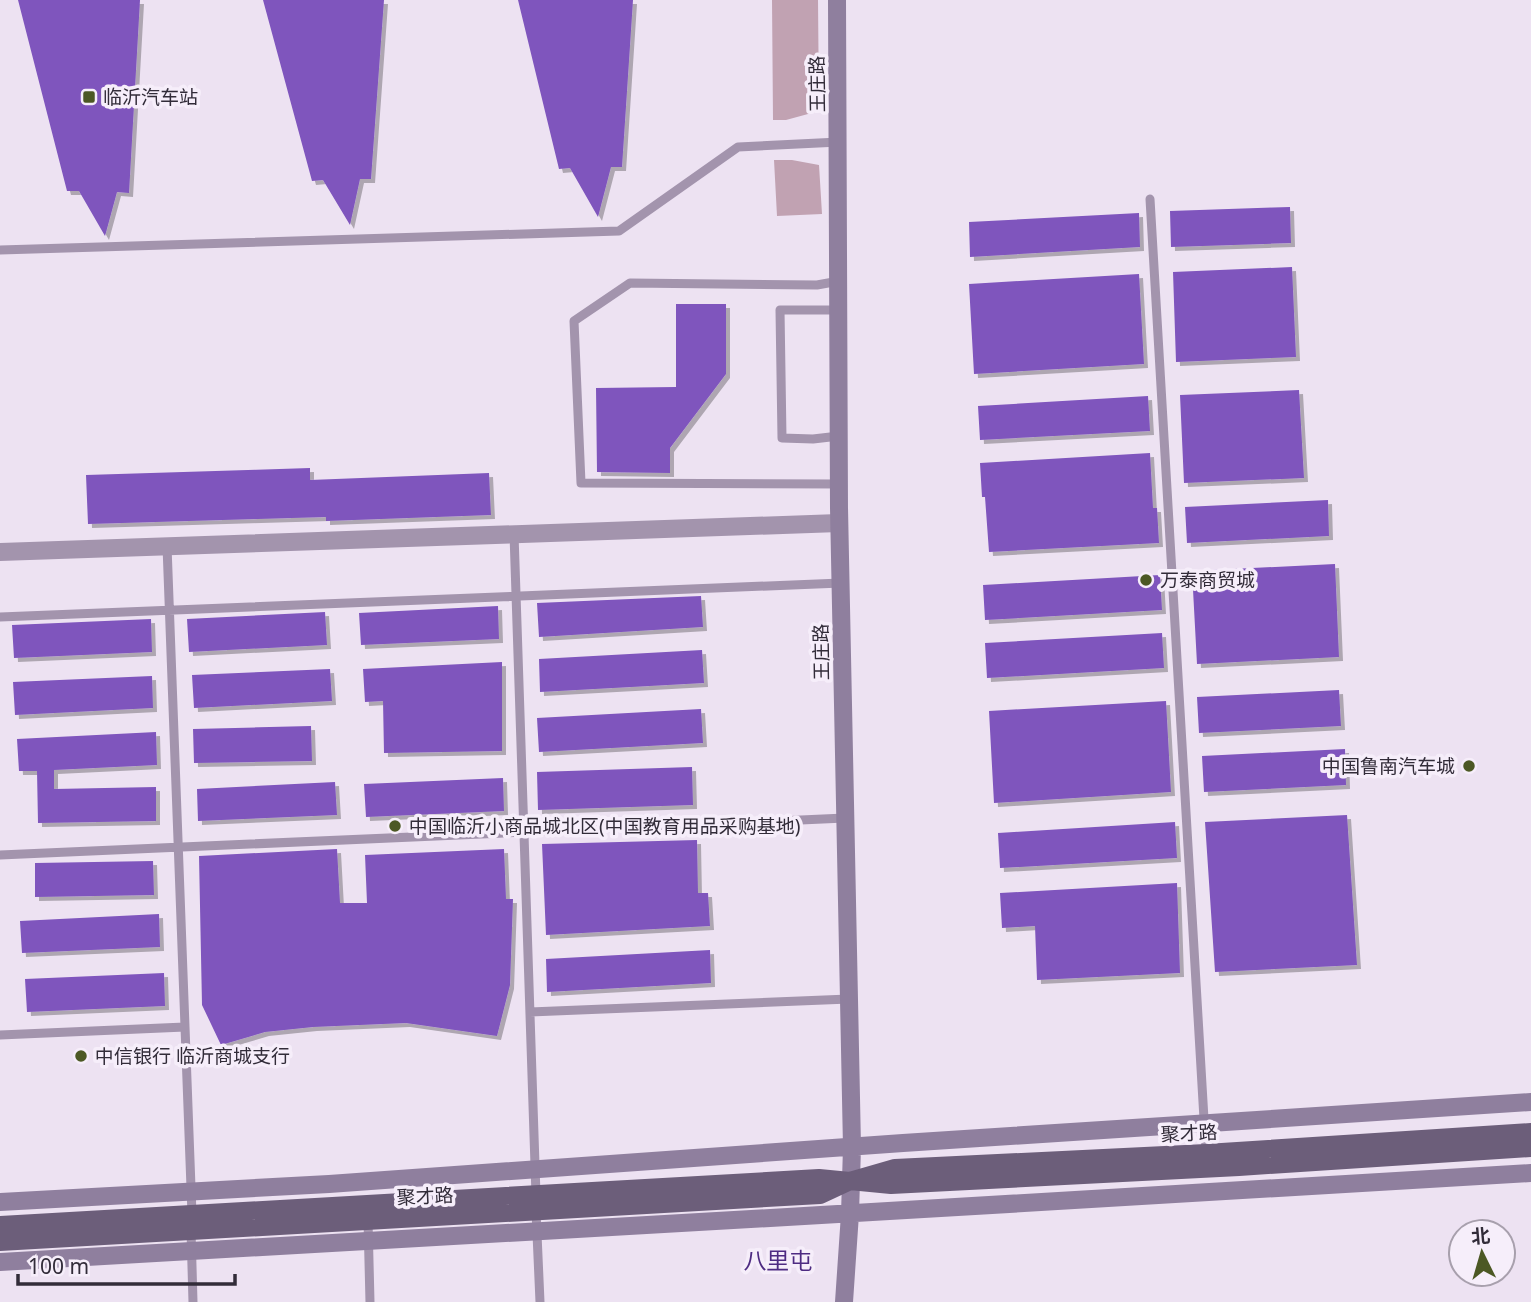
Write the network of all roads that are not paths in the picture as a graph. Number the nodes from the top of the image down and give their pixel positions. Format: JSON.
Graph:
{"nodes":[{"id":1,"x":837,"y":0,"type":"edge"},
{"id":2,"x":838,"y":142,"type":"junction"},
{"id":3,"x":1150,"y":199,"type":"dead end"},
{"id":4,"x":0,"y":250,"type":"edge"},
{"id":5,"x":839,"y":281,"type":"junction"},
{"id":6,"x":839,"y":310,"type":"junction"},
{"id":7,"x":839,"y":436,"type":"junction"},
{"id":8,"x":839,"y":484,"type":"junction"},
{"id":9,"x":839,"y":523,"type":"junction"},
{"id":10,"x":514,"y":534,"type":"junction"},
{"id":11,"x":167,"y":546,"type":"junction"},
{"id":12,"x":0,"y":552,"type":"edge"},
{"id":13,"x":841,"y":583,"type":"junction"},
{"id":14,"x":517,"y":596,"type":"junction"},
{"id":15,"x":169,"y":609,"type":"junction"},
{"id":16,"x":0,"y":617,"type":"edge"},
{"id":17,"x":845,"y":818,"type":"junction"},
{"id":18,"x":524,"y":832,"type":"junction"},
{"id":19,"x":178,"y":847,"type":"junction"},
{"id":20,"x":0,"y":855,"type":"edge"},
{"id":21,"x":849,"y":999,"type":"junction"},
{"id":22,"x":530,"y":1012,"type":"junction"},
{"id":23,"x":185,"y":1027,"type":"junction"},
{"id":24,"x":0,"y":1035,"type":"edge"},
{"id":25,"x":1531,"y":1102,"type":"edge"},
{"id":26,"x":1205,"y":1124,"type":"junction"},
{"id":27,"x":1531,"y":1132,"type":"edge"},
{"id":28,"x":852,"y":1147,"type":"junction"},
{"id":29,"x":1531,"y":1149,"type":"edge"},
{"id":30,"x":1206,"y":1153,"type":"junction"},
{"id":31,"x":536,"y":1170,"type":"junction"},
{"id":32,"x":1531,"y":1172,"type":"edge"},
{"id":33,"x":850,"y":1181,"type":"junction"},
{"id":34,"x":191,"y":1192,"type":"junction"},
{"id":35,"x":0,"y":1202,"type":"edge"},
{"id":36,"x":536,"y":1203,"type":"junction"},
{"id":37,"x":850,"y":1214,"type":"junction"},
{"id":38,"x":368,"y":1220,"type":"junction"},
{"id":39,"x":192,"y":1223,"type":"junction"},
{"id":40,"x":0,"y":1226,"type":"edge"},
{"id":41,"x":537,"y":1230,"type":"junction"},
{"id":42,"x":368,"y":1240,"type":"junction"},
{"id":43,"x":0,"y":1242,"type":"edge"},
{"id":44,"x":192,"y":1251,"type":"junction"},
{"id":45,"x":0,"y":1262,"type":"edge"},
{"id":46,"x":193,"y":1302,"type":"edge"},
{"id":47,"x":370,"y":1302,"type":"edge"},
{"id":48,"x":540,"y":1302,"type":"edge"},
{"id":49,"x":844,"y":1302,"type":"edge"}],
"edges":[{"from":1,"to":2,"type":"street","name":"王庄路"},
{"from":2,"to":4,"type":"lane"},
{"from":2,"to":5,"type":"street","name":"王庄路"},
{"from":3,"to":26,"type":"lane"},
{"from":5,"to":6,"type":"street","name":"王庄路"},
{"from":5,"to":8,"type":"lane"},
{"from":6,"to":7,"type":"street","name":"王庄路"},
{"from":6,"to":7,"type":"lane"},
{"from":7,"to":8,"type":"street","name":"王庄路"},
{"from":8,"to":9,"type":"street","name":"王庄路"},
{"from":9,"to":10,"type":"street"},
{"from":9,"to":13,"type":"street","name":"王庄路"},
{"from":10,"to":11,"type":"street"},
{"from":10,"to":14,"type":"lane"},
{"from":11,"to":12,"type":"street"},
{"from":11,"to":15,"type":"lane"},
{"from":13,"to":14,"type":"lane"},
{"from":13,"to":17,"type":"street","name":"王庄路"},
{"from":14,"to":15,"type":"lane"},
{"from":14,"to":18,"type":"lane"},
{"from":15,"to":16,"type":"lane"},
{"from":15,"to":19,"type":"lane"},
{"from":17,"to":18,"type":"lane"},
{"from":17,"to":21,"type":"street","name":"王庄路"},
{"from":18,"to":19,"type":"lane"},
{"from":18,"to":22,"type":"lane"},
{"from":19,"to":20,"type":"lane"},
{"from":19,"to":23,"type":"lane"},
{"from":21,"to":22,"type":"lane"},
{"from":21,"to":28,"type":"street","name":"王庄路"},
{"from":22,"to":31,"type":"lane"},
{"from":23,"to":24,"type":"lane"},
{"from":23,"to":34,"type":"lane"},
{"from":25,"to":26,"type":"street"},
{"from":26,"to":28,"type":"street"},
{"from":26,"to":30,"type":"lane"},
{"from":27,"to":30,"type":"main road","name":"聚才路"},
{"from":28,"to":31,"type":"street"},
{"from":28,"to":33,"type":"street","name":"王庄路"},
{"from":29,"to":33,"type":"main road","name":"聚才路"},
{"from":30,"to":33,"type":"main road","name":"聚才路"},
{"from":31,"to":34,"type":"street"},
{"from":31,"to":36,"type":"lane"},
{"from":32,"to":37,"type":"street"},
{"from":33,"to":36,"type":"main road","name":"聚才路"},
{"from":33,"to":37,"type":"street","name":"王庄路"},
{"from":34,"to":35,"type":"street"},
{"from":34,"to":39,"type":"lane"},
{"from":36,"to":38,"type":"main road","name":"聚才路"},
{"from":36,"to":39,"type":"main road","name":"聚才路"},
{"from":36,"to":41,"type":"lane"},
{"from":37,"to":41,"type":"street"},
{"from":37,"to":49,"type":"street","name":"王庄路"},
{"from":38,"to":39,"type":"main road","name":"聚才路"},
{"from":38,"to":42,"type":"lane"},
{"from":39,"to":40,"type":"main road","name":"聚才路"},
{"from":39,"to":43,"type":"main road","name":"聚才路"},
{"from":39,"to":44,"type":"lane"},
{"from":41,"to":42,"type":"street"},
{"from":41,"to":48,"type":"lane"},
{"from":42,"to":44,"type":"street"},
{"from":42,"to":47,"type":"lane"},
{"from":44,"to":45,"type":"street"},
{"from":44,"to":46,"type":"lane"}]}
